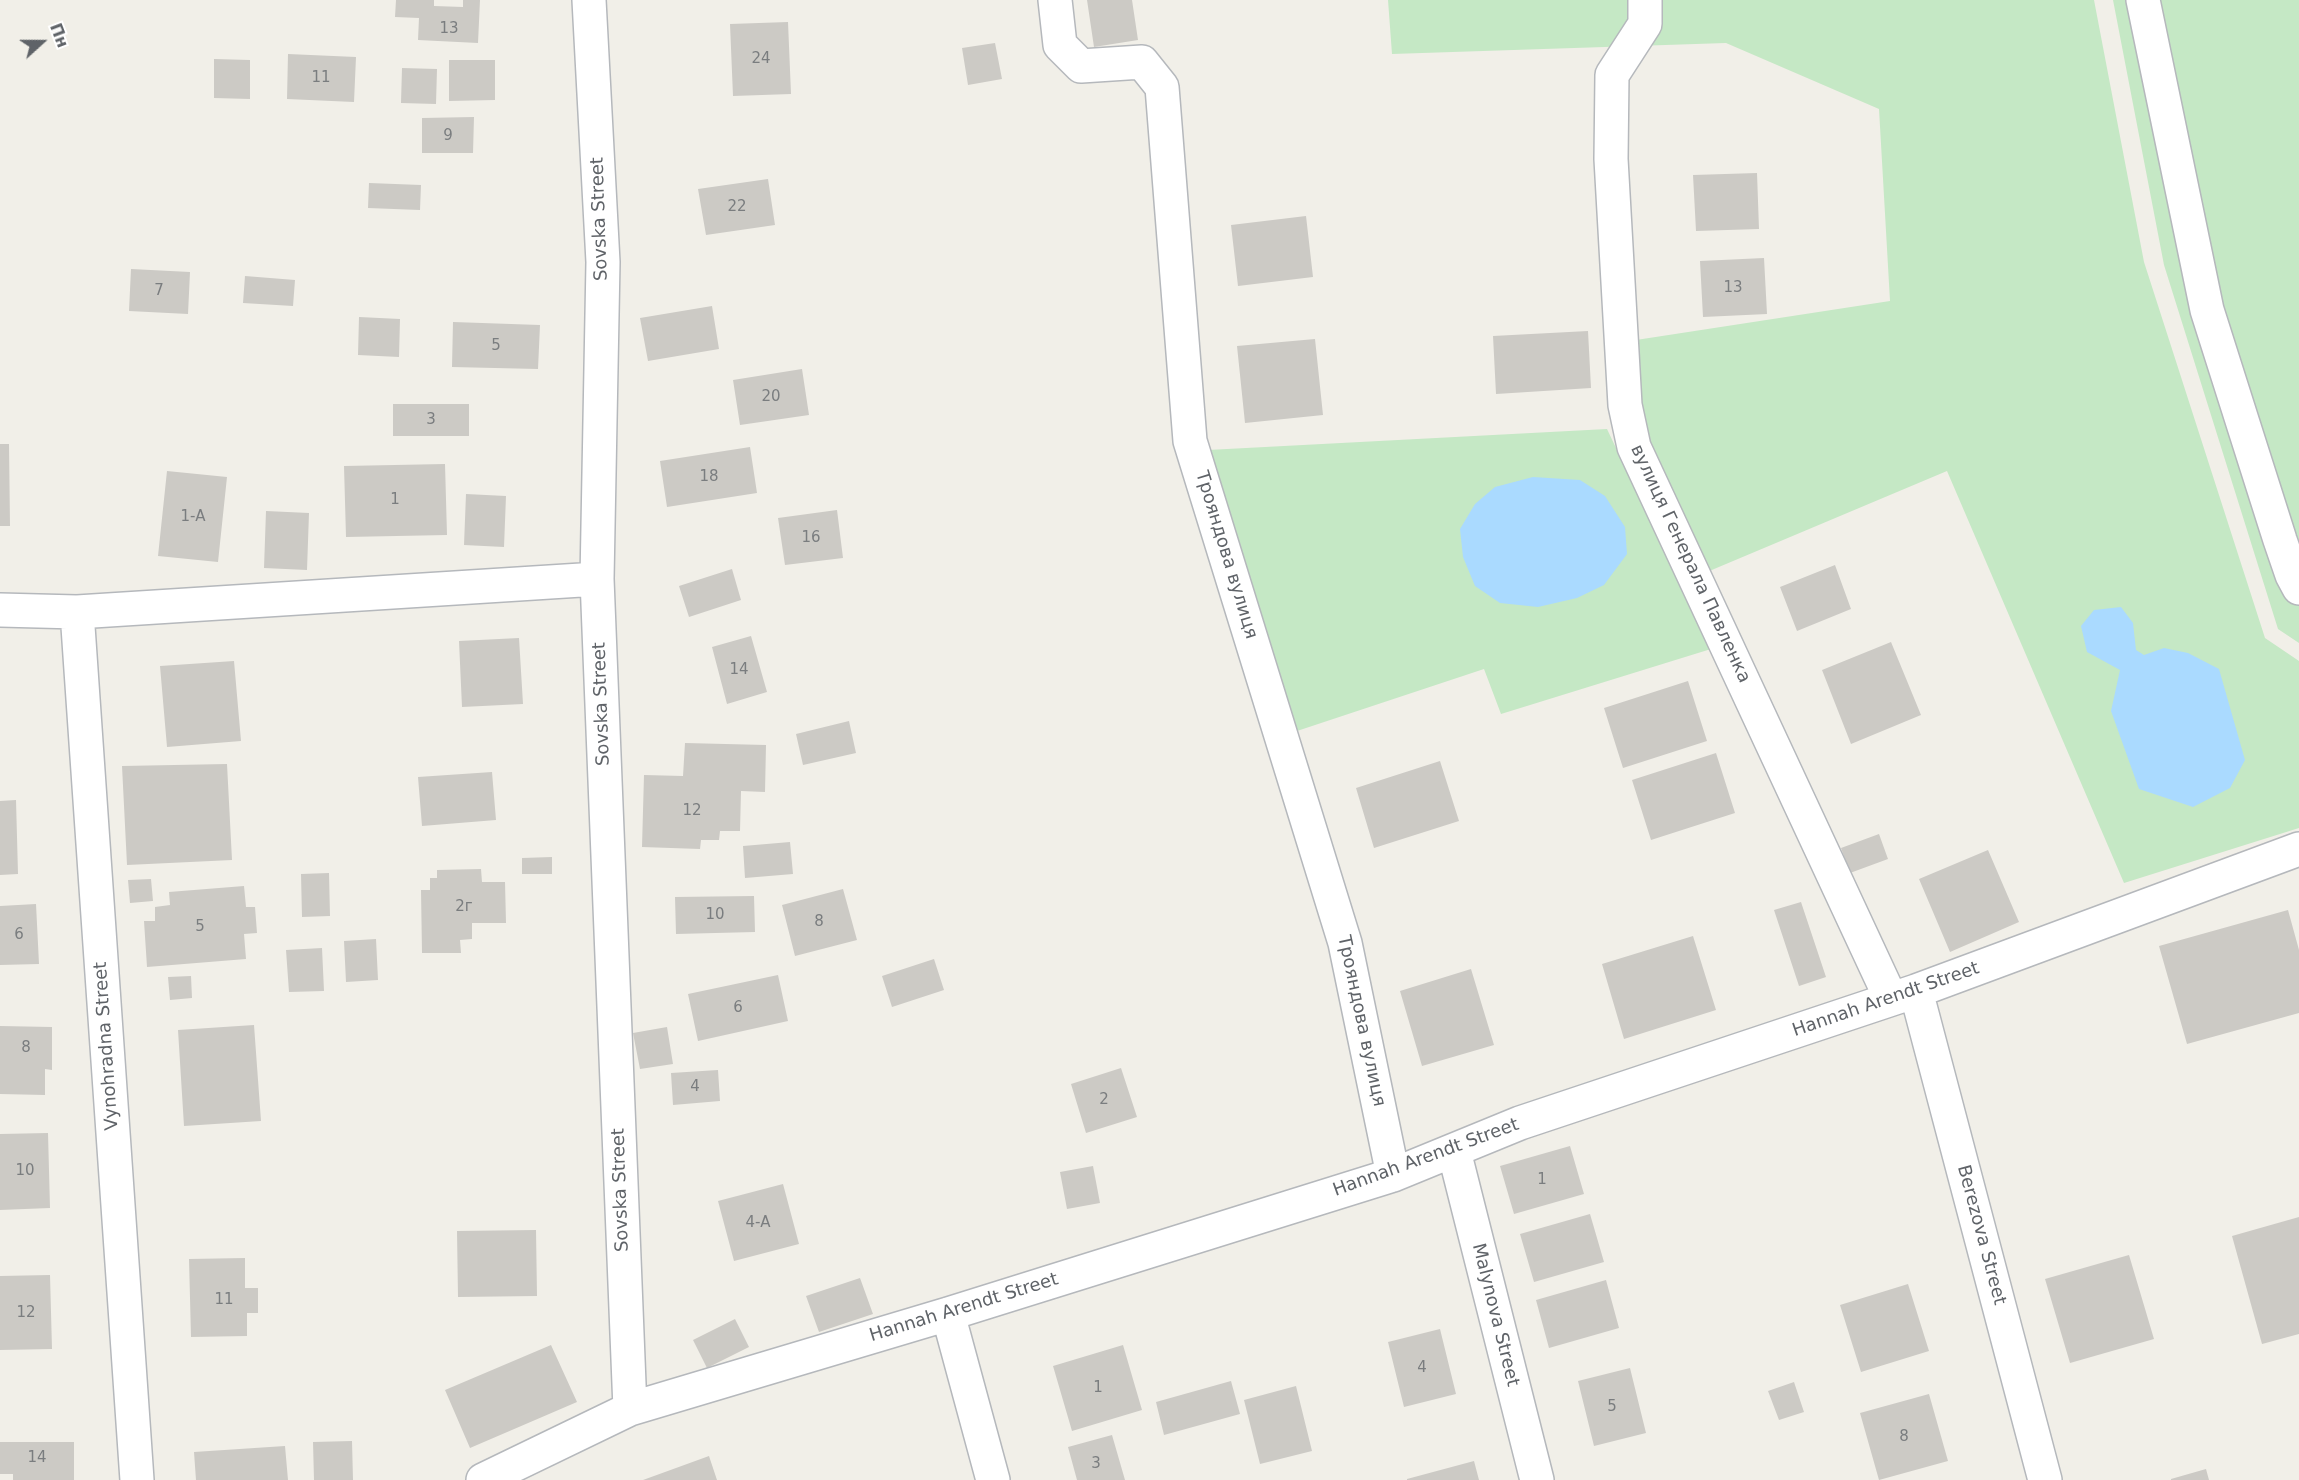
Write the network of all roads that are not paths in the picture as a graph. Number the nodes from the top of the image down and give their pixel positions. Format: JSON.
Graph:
{"nodes":[{"id":1,"x":589,"y":0,"type":"edge"},
{"id":2,"x":1055,"y":0,"type":"edge"},
{"id":3,"x":1645,"y":0,"type":"edge"},
{"id":4,"x":2143,"y":0,"type":"edge"},
{"id":5,"x":597,"y":579,"type":"junction"},
{"id":6,"x":2299,"y":588,"type":"edge"},
{"id":7,"x":0,"y":610,"type":"edge"},
{"id":8,"x":77,"y":612,"type":"junction"},
{"id":9,"x":2299,"y":849,"type":"edge"},
{"id":10,"x":1904,"y":995,"type":"junction"},
{"id":11,"x":1454,"y":1151,"type":"junction"},
{"id":12,"x":1393,"y":1174,"type":"junction"},
{"id":13,"x":948,"y":1314,"type":"junction"},
{"id":14,"x":630,"y":1409,"type":"junction"},
{"id":15,"x":137,"y":1480,"type":"edge"},
{"id":16,"x":483,"y":1480,"type":"edge"},
{"id":17,"x":993,"y":1480,"type":"edge"},
{"id":18,"x":1537,"y":1480,"type":"edge"},
{"id":19,"x":2045,"y":1480,"type":"edge"}],
"edges":[{"from":1,"to":5,"type":"street","name":"Sovska Street"},
{"from":2,"to":12,"type":"street","name":"Трояндова вулиця"},
{"from":3,"to":10,"type":"street","name":"вулиця Генерала Павленка"},
{"from":4,"to":6,"type":"street"},
{"from":5,"to":8,"type":"street"},
{"from":5,"to":14,"type":"street","name":"Sovska Street"},
{"from":7,"to":8,"type":"street"},
{"from":8,"to":15,"type":"street","name":"Vynohradna Street"},
{"from":9,"to":10,"type":"street","name":"Hannah Arendt Street"},
{"from":10,"to":11,"type":"street","name":"Hannah Arendt Street"},
{"from":10,"to":19,"type":"street","name":"Berezova Street"},
{"from":11,"to":12,"type":"street","name":"Hannah Arendt Street"},
{"from":11,"to":18,"type":"street","name":"Malynova Street"},
{"from":12,"to":13,"type":"street","name":"Hannah Arendt Street"},
{"from":13,"to":14,"type":"street","name":"Hannah Arendt Street"},
{"from":13,"to":17,"type":"street"},
{"from":14,"to":16,"type":"street","name":"Hannah Arendt Street"}]}
